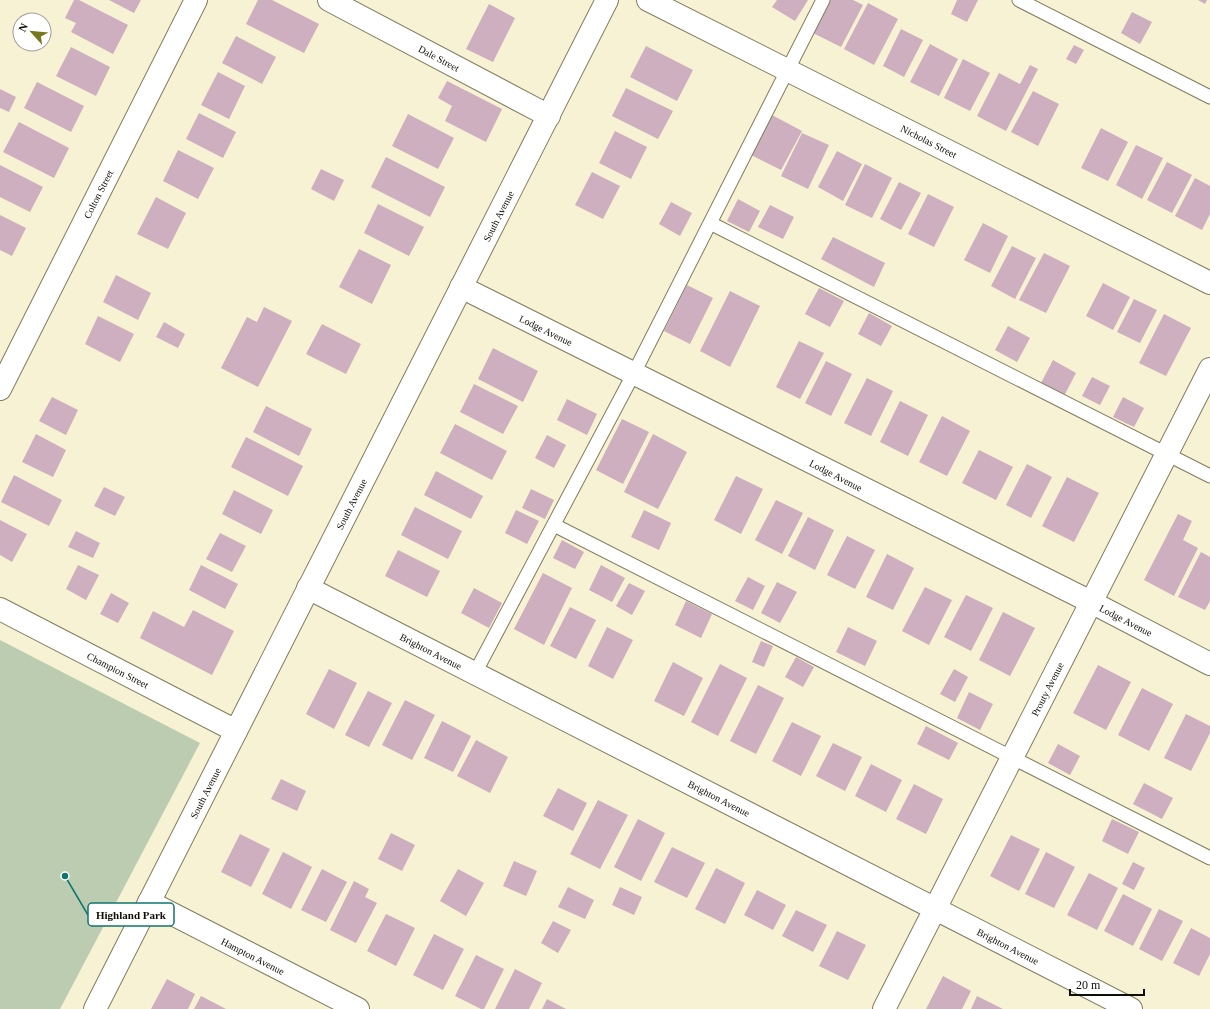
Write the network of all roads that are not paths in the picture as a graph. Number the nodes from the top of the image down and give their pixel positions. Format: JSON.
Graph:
{"nodes":[{"id":1,"x":196,"y":0,"type":"edge"},
{"id":2,"x":329,"y":0,"type":"edge"},
{"id":3,"x":607,"y":0,"type":"edge"},
{"id":4,"x":648,"y":0,"type":"edge"},
{"id":5,"x":823,"y":0,"type":"edge"},
{"id":6,"x":1019,"y":0,"type":"edge"},
{"id":7,"x":787,"y":70,"type":"junction"},
{"id":8,"x":1210,"y":97,"type":"edge"},
{"id":9,"x":549,"y":116,"type":"junction"},
{"id":10,"x":710,"y":223,"type":"junction"},
{"id":11,"x":1210,"y":283,"type":"edge"},
{"id":12,"x":461,"y":287,"type":"junction"},
{"id":13,"x":1210,"y":369,"type":"edge"},
{"id":14,"x":634,"y":373,"type":"junction"},
{"id":15,"x":0,"y":389,"type":"edge"},
{"id":16,"x":1167,"y":454,"type":"junction"},
{"id":17,"x":1210,"y":476,"type":"edge"},
{"id":18,"x":554,"y":525,"type":"junction"},
{"id":19,"x":308,"y":588,"type":"junction"},
{"id":20,"x":1091,"y":602,"type":"junction"},
{"id":21,"x":0,"y":608,"type":"edge"},
{"id":22,"x":1210,"y":664,"type":"edge"},
{"id":23,"x":475,"y":673,"type":"junction"},
{"id":24,"x":236,"y":731,"type":"junction"},
{"id":25,"x":1012,"y":758,"type":"junction"},
{"id":26,"x":1210,"y":858,"type":"edge"},
{"id":27,"x":149,"y":902,"type":"junction"},
{"id":28,"x":935,"y":909,"type":"junction"},
{"id":29,"x":95,"y":1009,"type":"edge"},
{"id":30,"x":358,"y":1009,"type":"edge"},
{"id":31,"x":884,"y":1009,"type":"edge"},
{"id":32,"x":1131,"y":1009,"type":"edge"}],
"edges":[{"from":1,"to":15,"type":"street","name":"Colton Street"},
{"from":2,"to":9,"type":"street","name":"Dale Street"},
{"from":3,"to":9,"type":"street","name":"South Avenue"},
{"from":4,"to":7,"type":"street","name":"Nicholas Street"},
{"from":5,"to":7,"type":"lane"},
{"from":6,"to":8,"type":"lane"},
{"from":7,"to":10,"type":"lane"},
{"from":7,"to":11,"type":"street","name":"Nicholas Street"},
{"from":9,"to":12,"type":"street","name":"South Avenue"},
{"from":10,"to":14,"type":"lane"},
{"from":10,"to":16,"type":"lane"},
{"from":12,"to":14,"type":"street","name":"Lodge Avenue"},
{"from":12,"to":19,"type":"street","name":"South Avenue"},
{"from":13,"to":16,"type":"street","name":"Prouty Avenue"},
{"from":14,"to":18,"type":"lane"},
{"from":14,"to":20,"type":"street","name":"Lodge Avenue"},
{"from":16,"to":17,"type":"lane"},
{"from":16,"to":20,"type":"street","name":"Prouty Avenue"},
{"from":18,"to":23,"type":"lane"},
{"from":18,"to":25,"type":"lane"},
{"from":19,"to":23,"type":"street","name":"Brighton Avenue"},
{"from":19,"to":24,"type":"street","name":"South Avenue"},
{"from":20,"to":22,"type":"street","name":"Lodge Avenue"},
{"from":20,"to":25,"type":"street","name":"Prouty Avenue"},
{"from":21,"to":24,"type":"street","name":"Champion Street"},
{"from":23,"to":28,"type":"street","name":"Brighton Avenue"},
{"from":24,"to":27,"type":"street","name":"South Avenue"},
{"from":25,"to":26,"type":"lane"},
{"from":25,"to":28,"type":"street","name":"Prouty Avenue"},
{"from":27,"to":29,"type":"street","name":"South Avenue"},
{"from":27,"to":30,"type":"street","name":"Hampton Avenue"},
{"from":28,"to":31,"type":"street","name":"Prouty Avenue"},
{"from":28,"to":32,"type":"street","name":"Brighton Avenue"}]}
